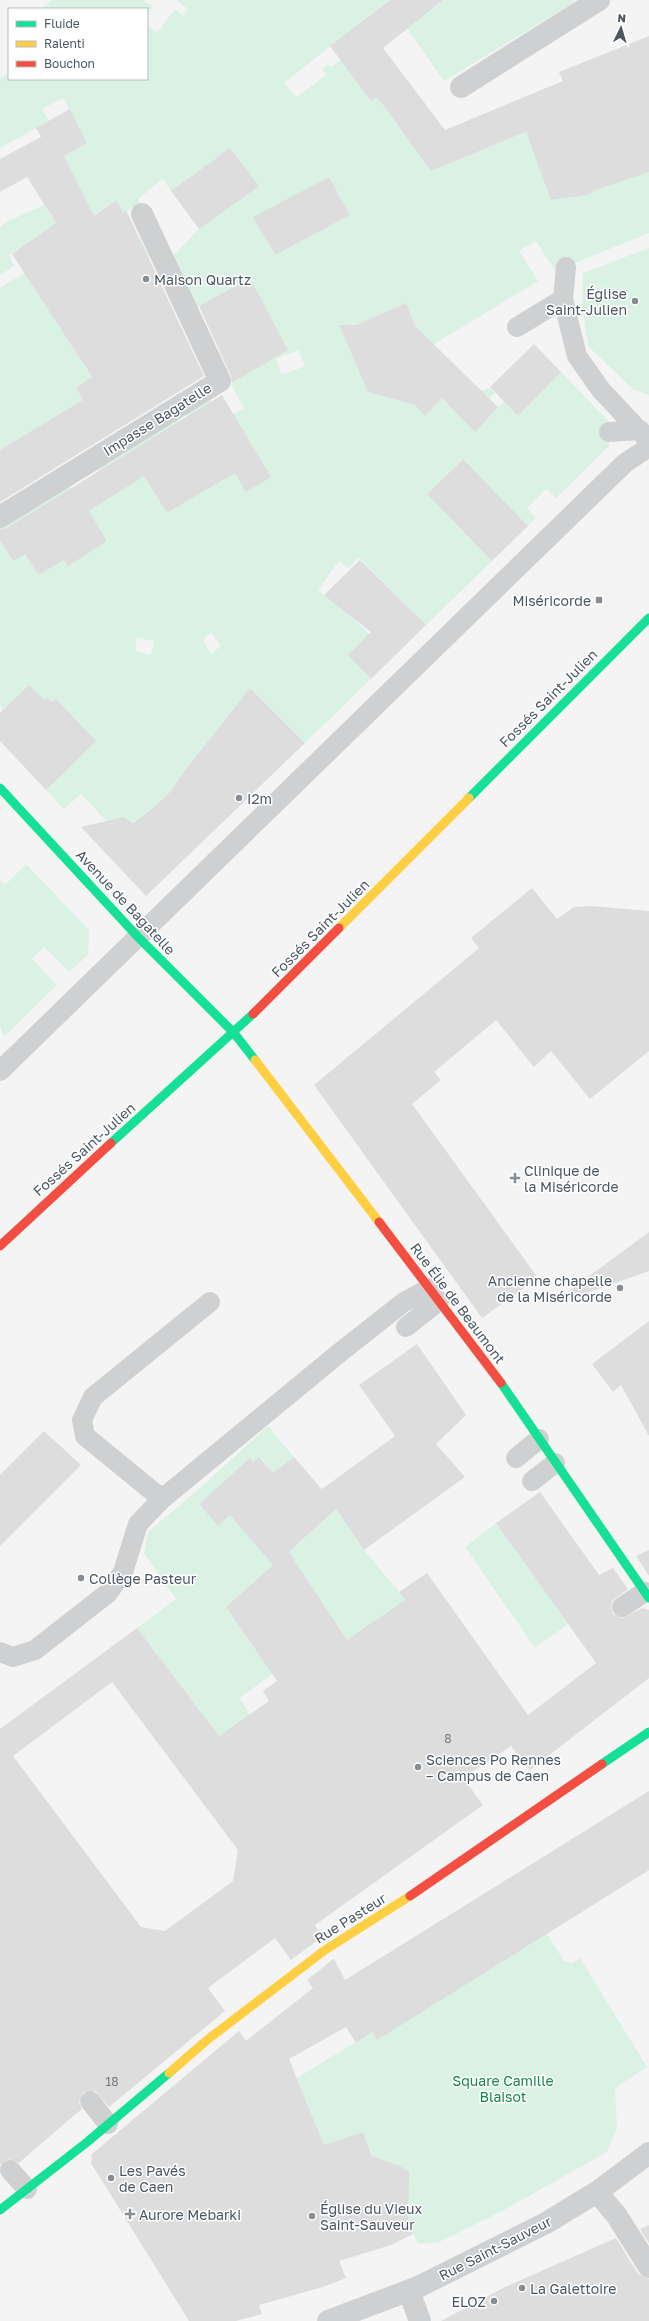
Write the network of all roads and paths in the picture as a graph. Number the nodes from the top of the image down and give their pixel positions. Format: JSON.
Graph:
{"nodes":[{"id":1,"x":599,"y":0,"type":"edge"},
{"id":2,"x":461,"y":86,"type":"dead end"},
{"id":3,"x":142,"y":214,"type":"dead end"},
{"id":4,"x":566,"y":267,"type":"dead end"},
{"id":5,"x":563,"y":299,"type":"junction"},
{"id":6,"x":517,"y":327,"type":"dead end"},
{"id":7,"x":609,"y":432,"type":"dead end"},
{"id":8,"x":646,"y":439,"type":"edge"},
{"id":9,"x":0,"y":516,"type":"edge"},
{"id":10,"x":649,"y":618,"type":"edge"},
{"id":11,"x":0,"y":788,"type":"edge"},
{"id":12,"x":138,"y":937,"type":"junction"},
{"id":13,"x":234,"y":1033,"type":"junction"},
{"id":14,"x":0,"y":1070,"type":"edge"},
{"id":15,"x":0,"y":1246,"type":"edge"},
{"id":16,"x":434,"y":1294,"type":"junction"},
{"id":17,"x":210,"y":1302,"type":"dead end"},
{"id":18,"x":406,"y":1327,"type":"dead end"},
{"id":19,"x":539,"y":1439,"type":"junction"},
{"id":20,"x":516,"y":1458,"type":"dead end"},
{"id":21,"x":556,"y":1463,"type":"junction"},
{"id":22,"x":532,"y":1481,"type":"dead end"},
{"id":23,"x":162,"y":1499,"type":"junction"},
{"id":24,"x":647,"y":1595,"type":"edge"},
{"id":25,"x":622,"y":1607,"type":"dead end"},
{"id":26,"x":0,"y":1652,"type":"edge"},
{"id":27,"x":649,"y":1732,"type":"edge"},
{"id":28,"x":90,"y":2102,"type":"dead end"},
{"id":29,"x":108,"y":2124,"type":"junction"},
{"id":30,"x":649,"y":2153,"type":"edge"},
{"id":31,"x":10,"y":2170,"type":"dead end"},
{"id":32,"x":27,"y":2189,"type":"junction"},
{"id":33,"x":597,"y":2192,"type":"junction"},
{"id":34,"x":0,"y":2210,"type":"edge"},
{"id":35,"x":649,"y":2267,"type":"edge"},
{"id":36,"x":409,"y":2291,"type":"junction"},
{"id":37,"x":328,"y":2321,"type":"edge"},
{"id":38,"x":420,"y":2321,"type":"edge"}],
"edges":[{"from":1,"to":2,"type":"street"},
{"from":3,"to":9,"type":"street","name":"Impasse Bagatelle"},
{"from":4,"to":5,"type":"lane"},
{"from":5,"to":6,"type":"lane"},
{"from":5,"to":8,"type":"lane"},
{"from":7,"to":8,"type":"lane"},
{"from":8,"to":12,"type":"lane"},
{"from":10,"to":13,"type":"street","name":"Fossés Saint-Julien"},
{"from":11,"to":12,"type":"street","name":"Avenue de Bagatelle"},
{"from":12,"to":13,"type":"street","name":"Avenue de Bagatelle"},
{"from":12,"to":14,"type":"lane"},
{"from":13,"to":15,"type":"street","name":"Fossés Saint-Julien"},
{"from":13,"to":16,"type":"street","name":"Rue Élie de Beaumont"},
{"from":16,"to":18,"type":"lane"},
{"from":16,"to":19,"type":"street","name":"Rue Élie de Beaumont"},
{"from":16,"to":23,"type":"lane"},
{"from":17,"to":23,"type":"lane"},
{"from":19,"to":20,"type":"lane"},
{"from":19,"to":21,"type":"street","name":"Rue Élie de Beaumont"},
{"from":21,"to":22,"type":"lane"},
{"from":21,"to":24,"type":"street","name":"Rue Élie de Beaumont"},
{"from":23,"to":26,"type":"lane"},
{"from":24,"to":25,"type":"lane"},
{"from":27,"to":29,"type":"street","name":"Rue Pasteur"},
{"from":28,"to":29,"type":"lane"},
{"from":29,"to":32,"type":"street","name":"Rue Pasteur"},
{"from":30,"to":33,"type":"street","name":"Rue Saint-Sauveur"},
{"from":31,"to":32,"type":"lane"},
{"from":32,"to":34,"type":"street","name":"Rue Pasteur"},
{"from":33,"to":35,"type":"street"},
{"from":33,"to":36,"type":"street","name":"Rue Saint-Sauveur"},
{"from":36,"to":37,"type":"street","name":"Rue Saint-Sauveur"},
{"from":36,"to":38,"type":"street"}]}
